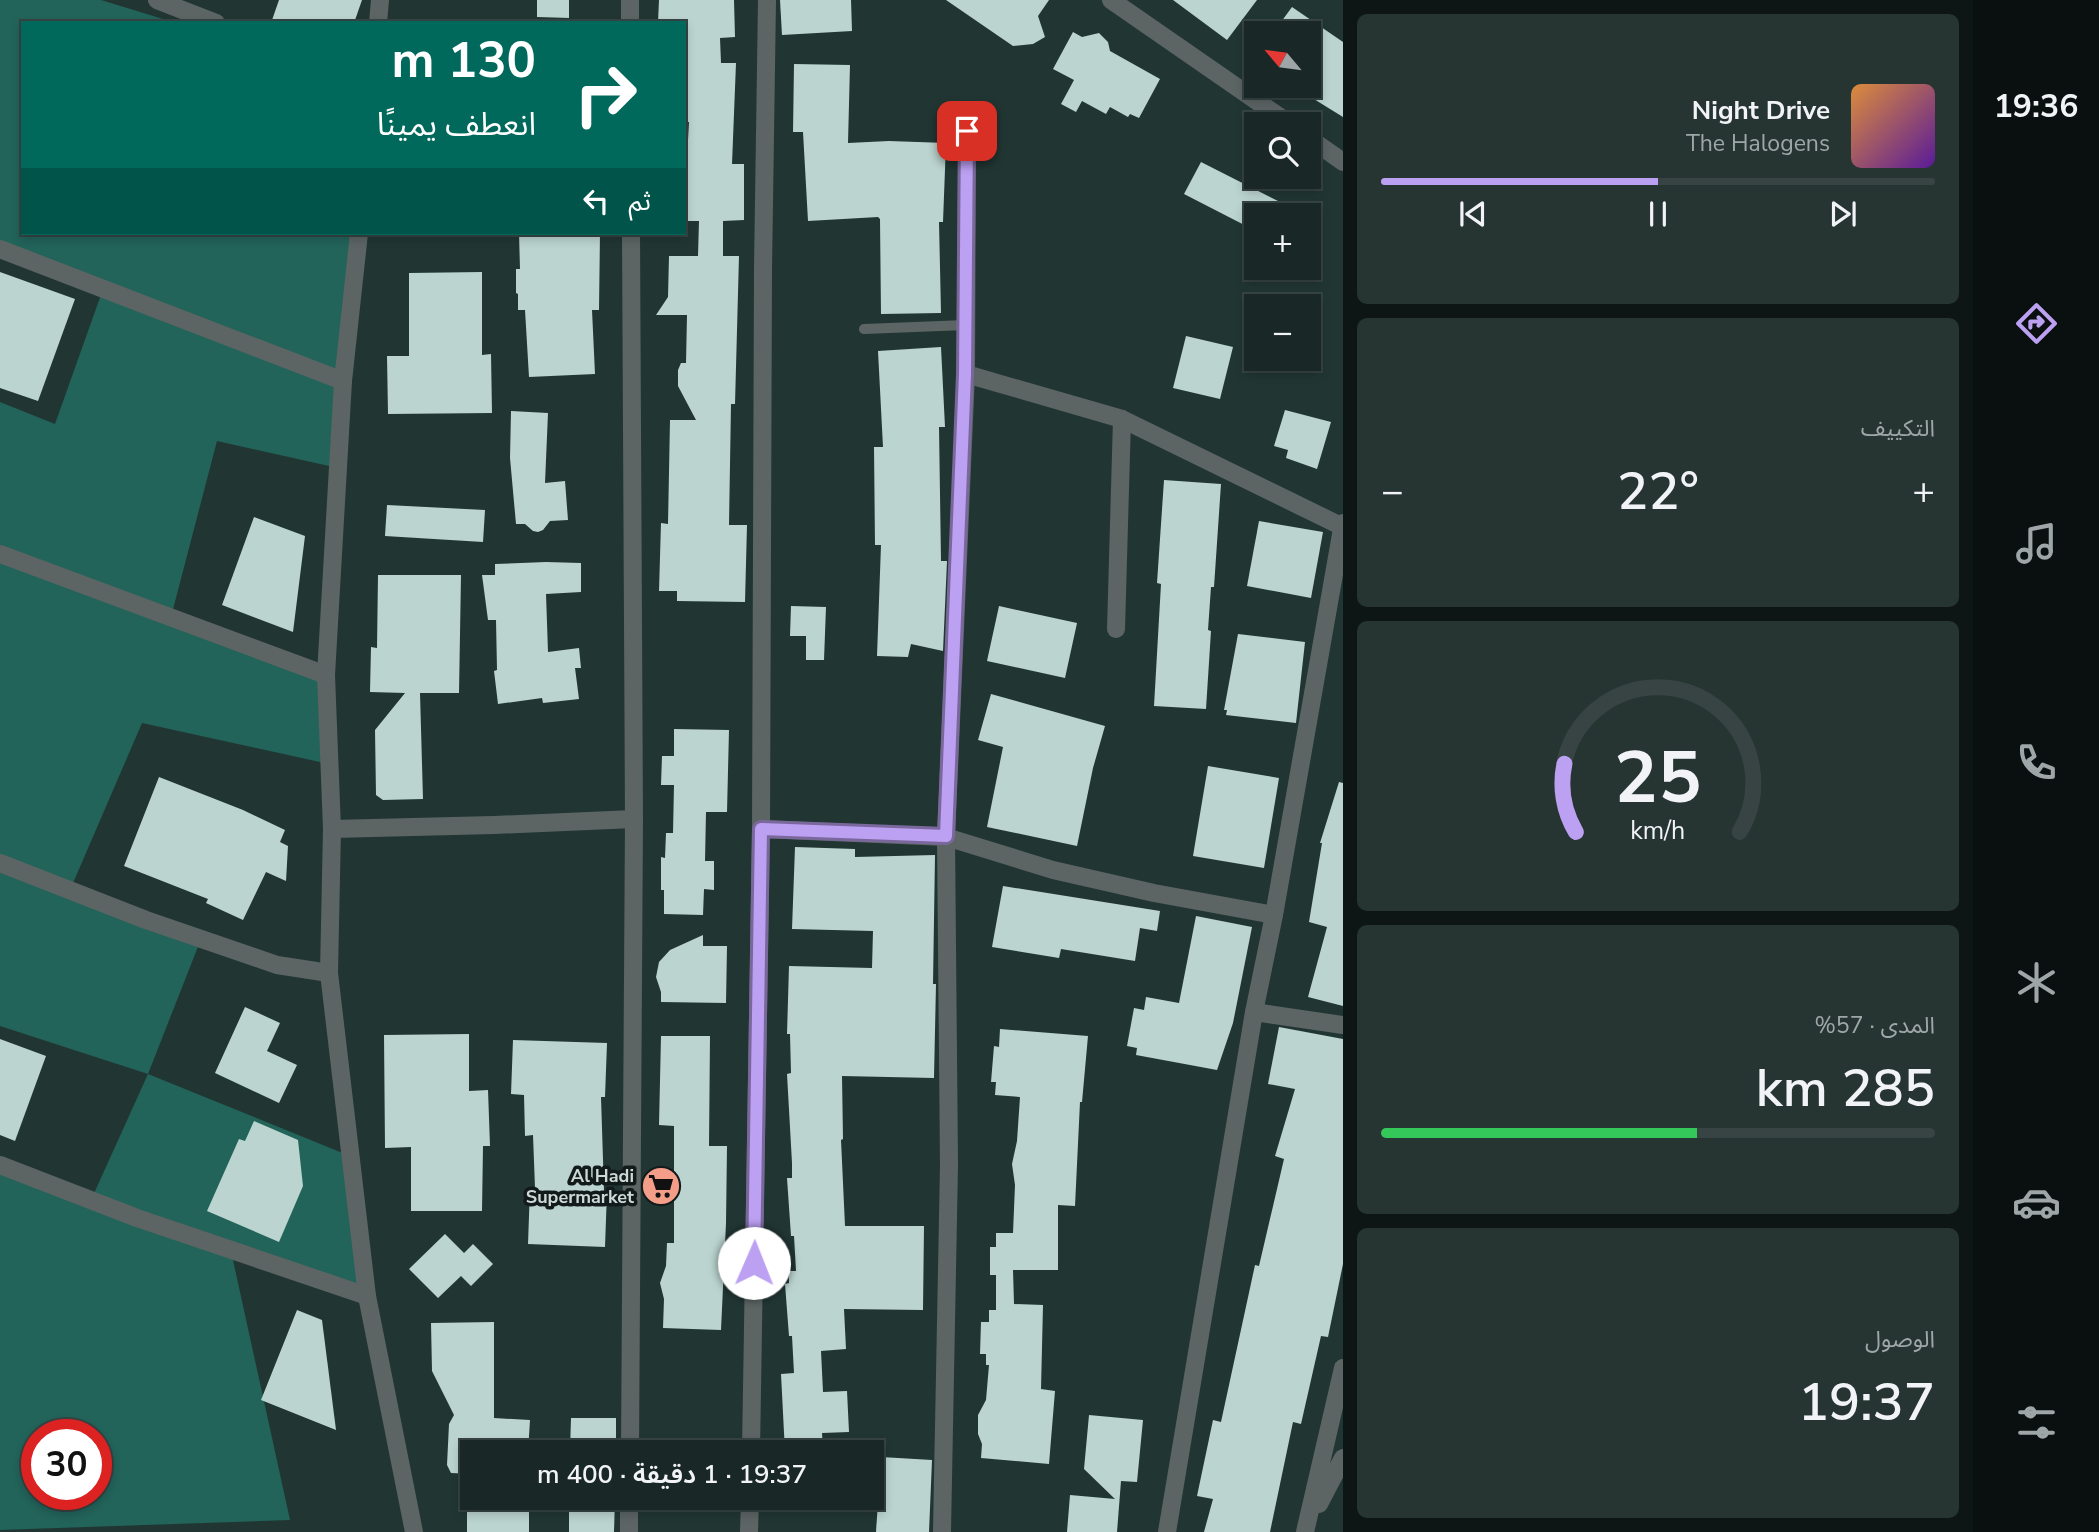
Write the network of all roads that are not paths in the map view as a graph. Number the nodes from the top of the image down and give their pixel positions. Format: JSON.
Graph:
{"nodes":[{"id":1,"x":157,"y":0,"type":"edge"},
{"id":2,"x":380,"y":0,"type":"edge"},
{"id":3,"x":630,"y":0,"type":"edge"},
{"id":4,"x":767,"y":0,"type":"edge"},
{"id":5,"x":1111,"y":0,"type":"edge"},
{"id":6,"x":211,"y":21,"type":"edge"},
{"id":7,"x":378,"y":21,"type":"edge"},
{"id":8,"x":630,"y":21,"type":"edge"},
{"id":9,"x":1273,"y":112,"type":"edge"},
{"id":10,"x":967,"y":131,"type":"dead end"},
{"id":11,"x":1321,"y":146,"type":"edge"},
{"id":12,"x":1343,"y":162,"type":"edge"},
{"id":13,"x":359,"y":235,"type":"edge"},
{"id":14,"x":631,"y":235,"type":"edge"},
{"id":15,"x":0,"y":249,"type":"edge"},
{"id":16,"x":966,"y":325,"type":"junction"},
{"id":17,"x":864,"y":329,"type":"dead end"},
{"id":18,"x":965,"y":374,"type":"junction"},
{"id":19,"x":344,"y":381,"type":"junction"},
{"id":20,"x":1122,"y":419,"type":"junction"},
{"id":21,"x":1343,"y":525,"type":"edge"},
{"id":22,"x":0,"y":554,"type":"edge"},
{"id":23,"x":1116,"y":629,"type":"dead end"},
{"id":24,"x":326,"y":675,"type":"junction"},
{"id":25,"x":634,"y":819,"type":"junction"},
{"id":26,"x":332,"y":829,"type":"junction"},
{"id":27,"x":761,"y":829,"type":"junction"},
{"id":28,"x":946,"y":836,"type":"junction"},
{"id":29,"x":0,"y":863,"type":"edge"},
{"id":30,"x":1273,"y":915,"type":"junction"},
{"id":31,"x":329,"y":974,"type":"junction"},
{"id":32,"x":1254,"y":1012,"type":"junction"},
{"id":33,"x":1343,"y":1025,"type":"edge"},
{"id":34,"x":0,"y":1165,"type":"edge"},
{"id":35,"x":367,"y":1296,"type":"junction"},
{"id":36,"x":1343,"y":1368,"type":"edge"},
{"id":37,"x":630,"y":1440,"type":"edge"},
{"id":38,"x":751,"y":1440,"type":"edge"},
{"id":39,"x":1343,"y":1458,"type":"edge"},
{"id":40,"x":629,"y":1510,"type":"edge"},
{"id":41,"x":750,"y":1510,"type":"edge"},
{"id":42,"x":1306,"y":1528,"type":"edge"},
{"id":43,"x":414,"y":1532,"type":"edge"},
{"id":44,"x":629,"y":1532,"type":"edge"},
{"id":45,"x":750,"y":1532,"type":"edge"},
{"id":46,"x":942,"y":1532,"type":"edge"},
{"id":47,"x":1167,"y":1532,"type":"edge"}],
"edges":[{"from":1,"to":6,"type":"street"},
{"from":2,"to":7,"type":"street"},
{"from":3,"to":8,"type":"street"},
{"from":4,"to":27,"type":"street"},
{"from":5,"to":9,"type":"street"},
{"from":10,"to":16,"type":"street"},
{"from":11,"to":12,"type":"street"},
{"from":13,"to":19,"type":"street"},
{"from":14,"to":25,"type":"street"},
{"from":15,"to":19,"type":"street"},
{"from":16,"to":17,"type":"lane"},
{"from":16,"to":18,"type":"street"},
{"from":18,"to":20,"type":"street"},
{"from":18,"to":28,"type":"street"},
{"from":19,"to":24,"type":"street"},
{"from":20,"to":21,"type":"street"},
{"from":20,"to":23,"type":"street"},
{"from":21,"to":30,"type":"street"},
{"from":22,"to":24,"type":"street"},
{"from":24,"to":26,"type":"street"},
{"from":25,"to":26,"type":"street"},
{"from":25,"to":37,"type":"street"},
{"from":26,"to":31,"type":"street"},
{"from":27,"to":28,"type":"street"},
{"from":27,"to":38,"type":"street"},
{"from":28,"to":30,"type":"street"},
{"from":28,"to":46,"type":"street"},
{"from":29,"to":31,"type":"street"},
{"from":30,"to":32,"type":"street"},
{"from":31,"to":35,"type":"street"},
{"from":32,"to":33,"type":"street"},
{"from":32,"to":47,"type":"street"},
{"from":34,"to":35,"type":"street"},
{"from":35,"to":43,"type":"street"},
{"from":36,"to":42,"type":"street"},
{"from":39,"to":42,"type":"street"},
{"from":40,"to":44,"type":"street"},
{"from":41,"to":45,"type":"street"}]}
